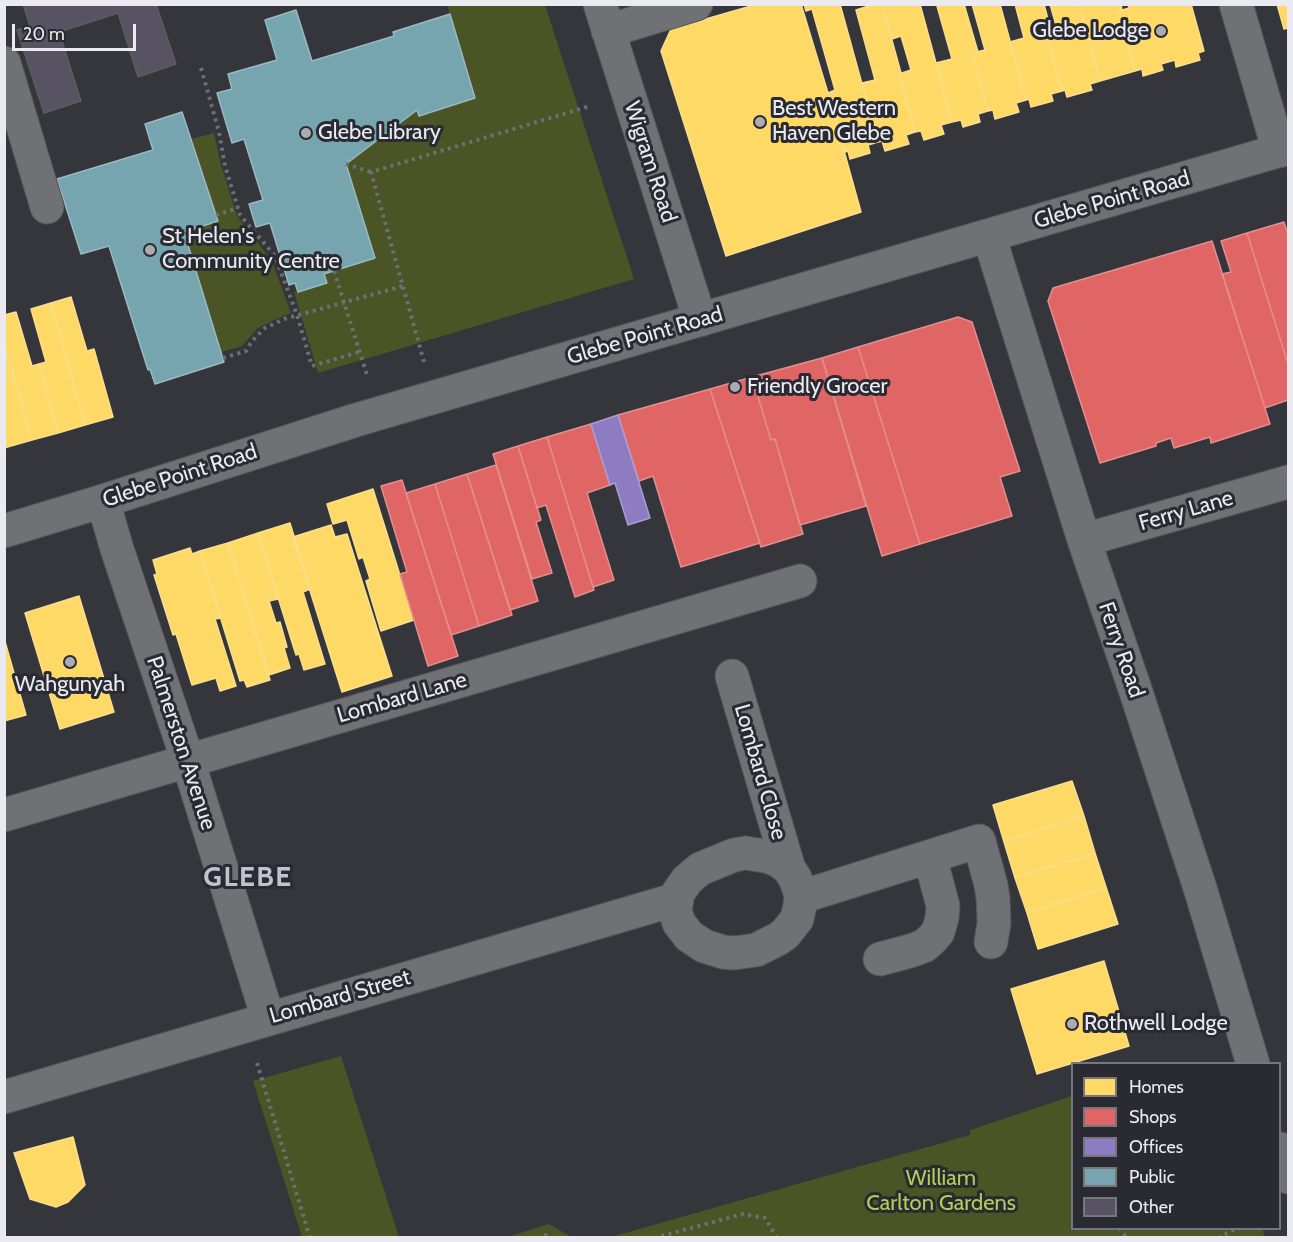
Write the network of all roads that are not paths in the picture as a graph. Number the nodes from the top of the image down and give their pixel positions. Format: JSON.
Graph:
{"nodes":[{"id":1,"x":696,"y":4,"type":"edge"},
{"id":2,"x":1236,"y":4,"type":"edge"},
{"id":3,"x":604,"y":18,"type":"edge"},
{"id":4,"x":4,"y":63,"type":"edge"},
{"id":5,"x":1284,"y":149,"type":"edge"},
{"id":6,"x":47,"y":207,"type":"dead end"},
{"id":7,"x":989,"y":236,"type":"junction"},
{"id":8,"x":700,"y":320,"type":"junction"},
{"id":9,"x":1288,"y":482,"type":"edge"},
{"id":10,"x":103,"y":501,"type":"junction"},
{"id":11,"x":4,"y":531,"type":"edge"},
{"id":12,"x":1084,"y":540,"type":"junction"},
{"id":13,"x":800,"y":581,"type":"dead end"},
{"id":14,"x":732,"y":676,"type":"dead end"},
{"id":15,"x":188,"y":762,"type":"junction"},
{"id":16,"x":4,"y":815,"type":"edge"},
{"id":17,"x":930,"y":857,"type":"junction"},
{"id":18,"x":795,"y":883,"type":"junction"},
{"id":19,"x":677,"y":899,"type":"junction"},
{"id":20,"x":992,"y":942,"type":"dead end"},
{"id":21,"x":880,"y":959,"type":"dead end"},
{"id":22,"x":257,"y":1022,"type":"junction"},
{"id":23,"x":1252,"y":1062,"type":"edge"},
{"id":24,"x":4,"y":1097,"type":"edge"},
{"id":25,"x":1281,"y":1153,"type":"edge"},
{"id":26,"x":1288,"y":1178,"type":"edge"}],
"edges":[{"from":1,"to":3,"type":"street"},
{"from":2,"to":5,"type":"street"},
{"from":3,"to":8,"type":"street","name":"Wigram Road"},
{"from":4,"to":6,"type":"street"},
{"from":5,"to":7,"type":"street","name":"Glebe Point Road"},
{"from":7,"to":8,"type":"street","name":"Glebe Point Road"},
{"from":7,"to":12,"type":"street","name":"Ferry Road"},
{"from":8,"to":10,"type":"street","name":"Glebe Point Road"},
{"from":9,"to":12,"type":"street","name":"Ferry Lane"},
{"from":10,"to":11,"type":"street","name":"Glebe Point Road"},
{"from":10,"to":15,"type":"street","name":"Palmerston Avenue"},
{"from":12,"to":23,"type":"street","name":"Ferry Road"},
{"from":13,"to":15,"type":"street","name":"Lombard Lane"},
{"from":14,"to":18,"type":"street","name":"Lombard Close"},
{"from":15,"to":16,"type":"street","name":"Lombard Lane"},
{"from":15,"to":22,"type":"street","name":"Palmerston Avenue"},
{"from":17,"to":18,"type":"street"},
{"from":17,"to":20,"type":"street"},
{"from":17,"to":21,"type":"street"},
{"from":18,"to":19,"type":"street","name":"Lombard Close"},
{"from":18,"to":19,"type":"street"},
{"from":19,"to":22,"type":"street","name":"Lombard Street"},
{"from":22,"to":24,"type":"street","name":"Lombard Street"},
{"from":25,"to":26,"type":"street"}]}
